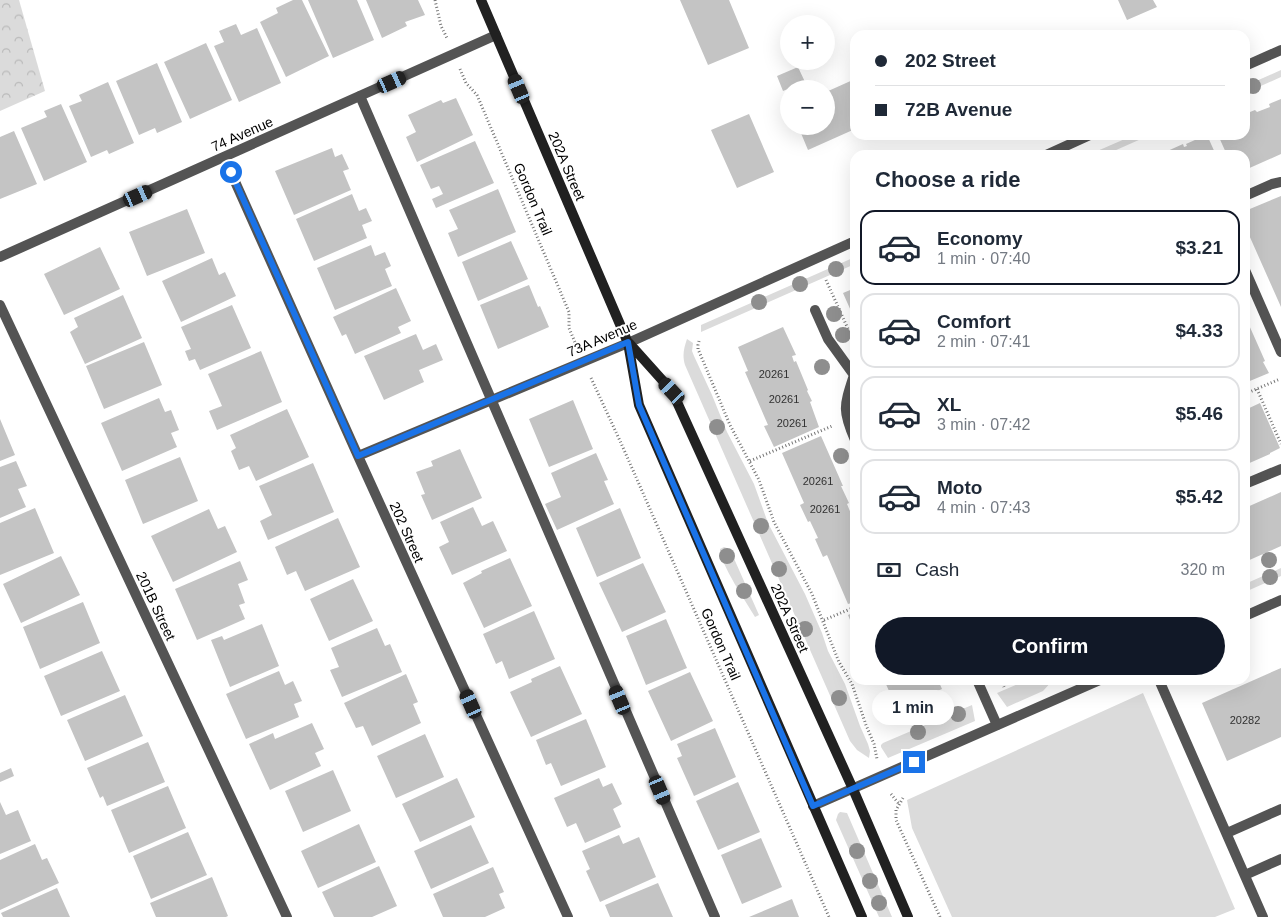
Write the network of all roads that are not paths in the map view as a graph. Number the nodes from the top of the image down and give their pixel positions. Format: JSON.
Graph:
{"nodes":[{"id":1,"x":481,"y":0,"type":"edge"},
{"id":2,"x":496,"y":34,"type":"junction"},
{"id":3,"x":1281,"y":50,"type":"edge"},
{"id":4,"x":1250,"y":64,"type":"edge"},
{"id":5,"x":360,"y":96,"type":"junction"},
{"id":6,"x":1079,"y":140,"type":"edge"},
{"id":7,"x":1057,"y":150,"type":"edge"},
{"id":8,"x":224,"y":157,"type":"junction"},
{"id":9,"x":1281,"y":182,"type":"edge"},
{"id":10,"x":1250,"y":194,"type":"edge"},
{"id":11,"x":850,"y":243,"type":"edge"},
{"id":12,"x":0,"y":257,"type":"edge"},
{"id":13,"x":1250,"y":281,"type":"edge"},
{"id":14,"x":0,"y":306,"type":"edge"},
{"id":15,"x":815,"y":310,"type":"dead end"},
{"id":16,"x":628,"y":342,"type":"junction"},
{"id":17,"x":1281,"y":352,"type":"edge"},
{"id":18,"x":850,"y":368,"type":"edge"},
{"id":19,"x":850,"y":389,"type":"edge"},
{"id":20,"x":491,"y":400,"type":"junction"},
{"id":21,"x":850,"y":429,"type":"edge"},
{"id":22,"x":358,"y":456,"type":"junction"},
{"id":23,"x":1281,"y":469,"type":"edge"},
{"id":24,"x":1250,"y":482,"type":"edge"},
{"id":25,"x":1281,"y":600,"type":"edge"},
{"id":26,"x":1250,"y":614,"type":"edge"},
{"id":27,"x":979,"y":685,"type":"edge"},
{"id":28,"x":1089,"y":685,"type":"edge"},
{"id":29,"x":1161,"y":685,"type":"edge"},
{"id":30,"x":997,"y":726,"type":"junction"},
{"id":31,"x":853,"y":789,"type":"junction"},
{"id":32,"x":813,"y":806,"type":"junction"},
{"id":33,"x":1281,"y":809,"type":"edge"},
{"id":34,"x":1227,"y":833,"type":"junction"},
{"id":35,"x":1281,"y":859,"type":"edge"},
{"id":36,"x":1245,"y":875,"type":"junction"},
{"id":37,"x":288,"y":917,"type":"edge"},
{"id":38,"x":568,"y":917,"type":"edge"},
{"id":39,"x":715,"y":917,"type":"edge"},
{"id":40,"x":862,"y":917,"type":"edge"},
{"id":41,"x":908,"y":917,"type":"edge"},
{"id":42,"x":1263,"y":917,"type":"edge"}],
"edges":[{"from":1,"to":2,"type":"main road","name":"202A Street"},
{"from":2,"to":5,"type":"street","name":"74 Avenue"},
{"from":2,"to":16,"type":"main road","name":"202A Street"},
{"from":3,"to":4,"type":"street"},
{"from":5,"to":8,"type":"street","name":"74 Avenue"},
{"from":5,"to":20,"type":"street"},
{"from":6,"to":7,"type":"street"},
{"from":8,"to":12,"type":"street","name":"74 Avenue"},
{"from":8,"to":22,"type":"street","name":"202 Street"},
{"from":9,"to":10,"type":"street"},
{"from":11,"to":16,"type":"street","name":"73A Avenue"},
{"from":13,"to":17,"type":"street"},
{"from":14,"to":37,"type":"street","name":"201B Street"},
{"from":15,"to":18,"type":"street"},
{"from":16,"to":20,"type":"street","name":"73A Avenue"},
{"from":16,"to":31,"type":"main road","name":"202A Street"},
{"from":16,"to":32,"type":"main road","name":"202A Street"},
{"from":19,"to":21,"type":"street"},
{"from":20,"to":22,"type":"street","name":"73A Avenue"},
{"from":20,"to":39,"type":"street"},
{"from":22,"to":38,"type":"street","name":"202 Street"},
{"from":23,"to":24,"type":"street"},
{"from":25,"to":26,"type":"street"},
{"from":27,"to":30,"type":"street"},
{"from":28,"to":30,"type":"street"},
{"from":29,"to":34,"type":"street"},
{"from":30,"to":31,"type":"street"},
{"from":31,"to":32,"type":"street"},
{"from":31,"to":41,"type":"main road","name":"202A Street"},
{"from":32,"to":40,"type":"main road","name":"202A Street"},
{"from":33,"to":34,"type":"street"},
{"from":34,"to":36,"type":"street"},
{"from":35,"to":36,"type":"street"},
{"from":36,"to":42,"type":"street"}]}
